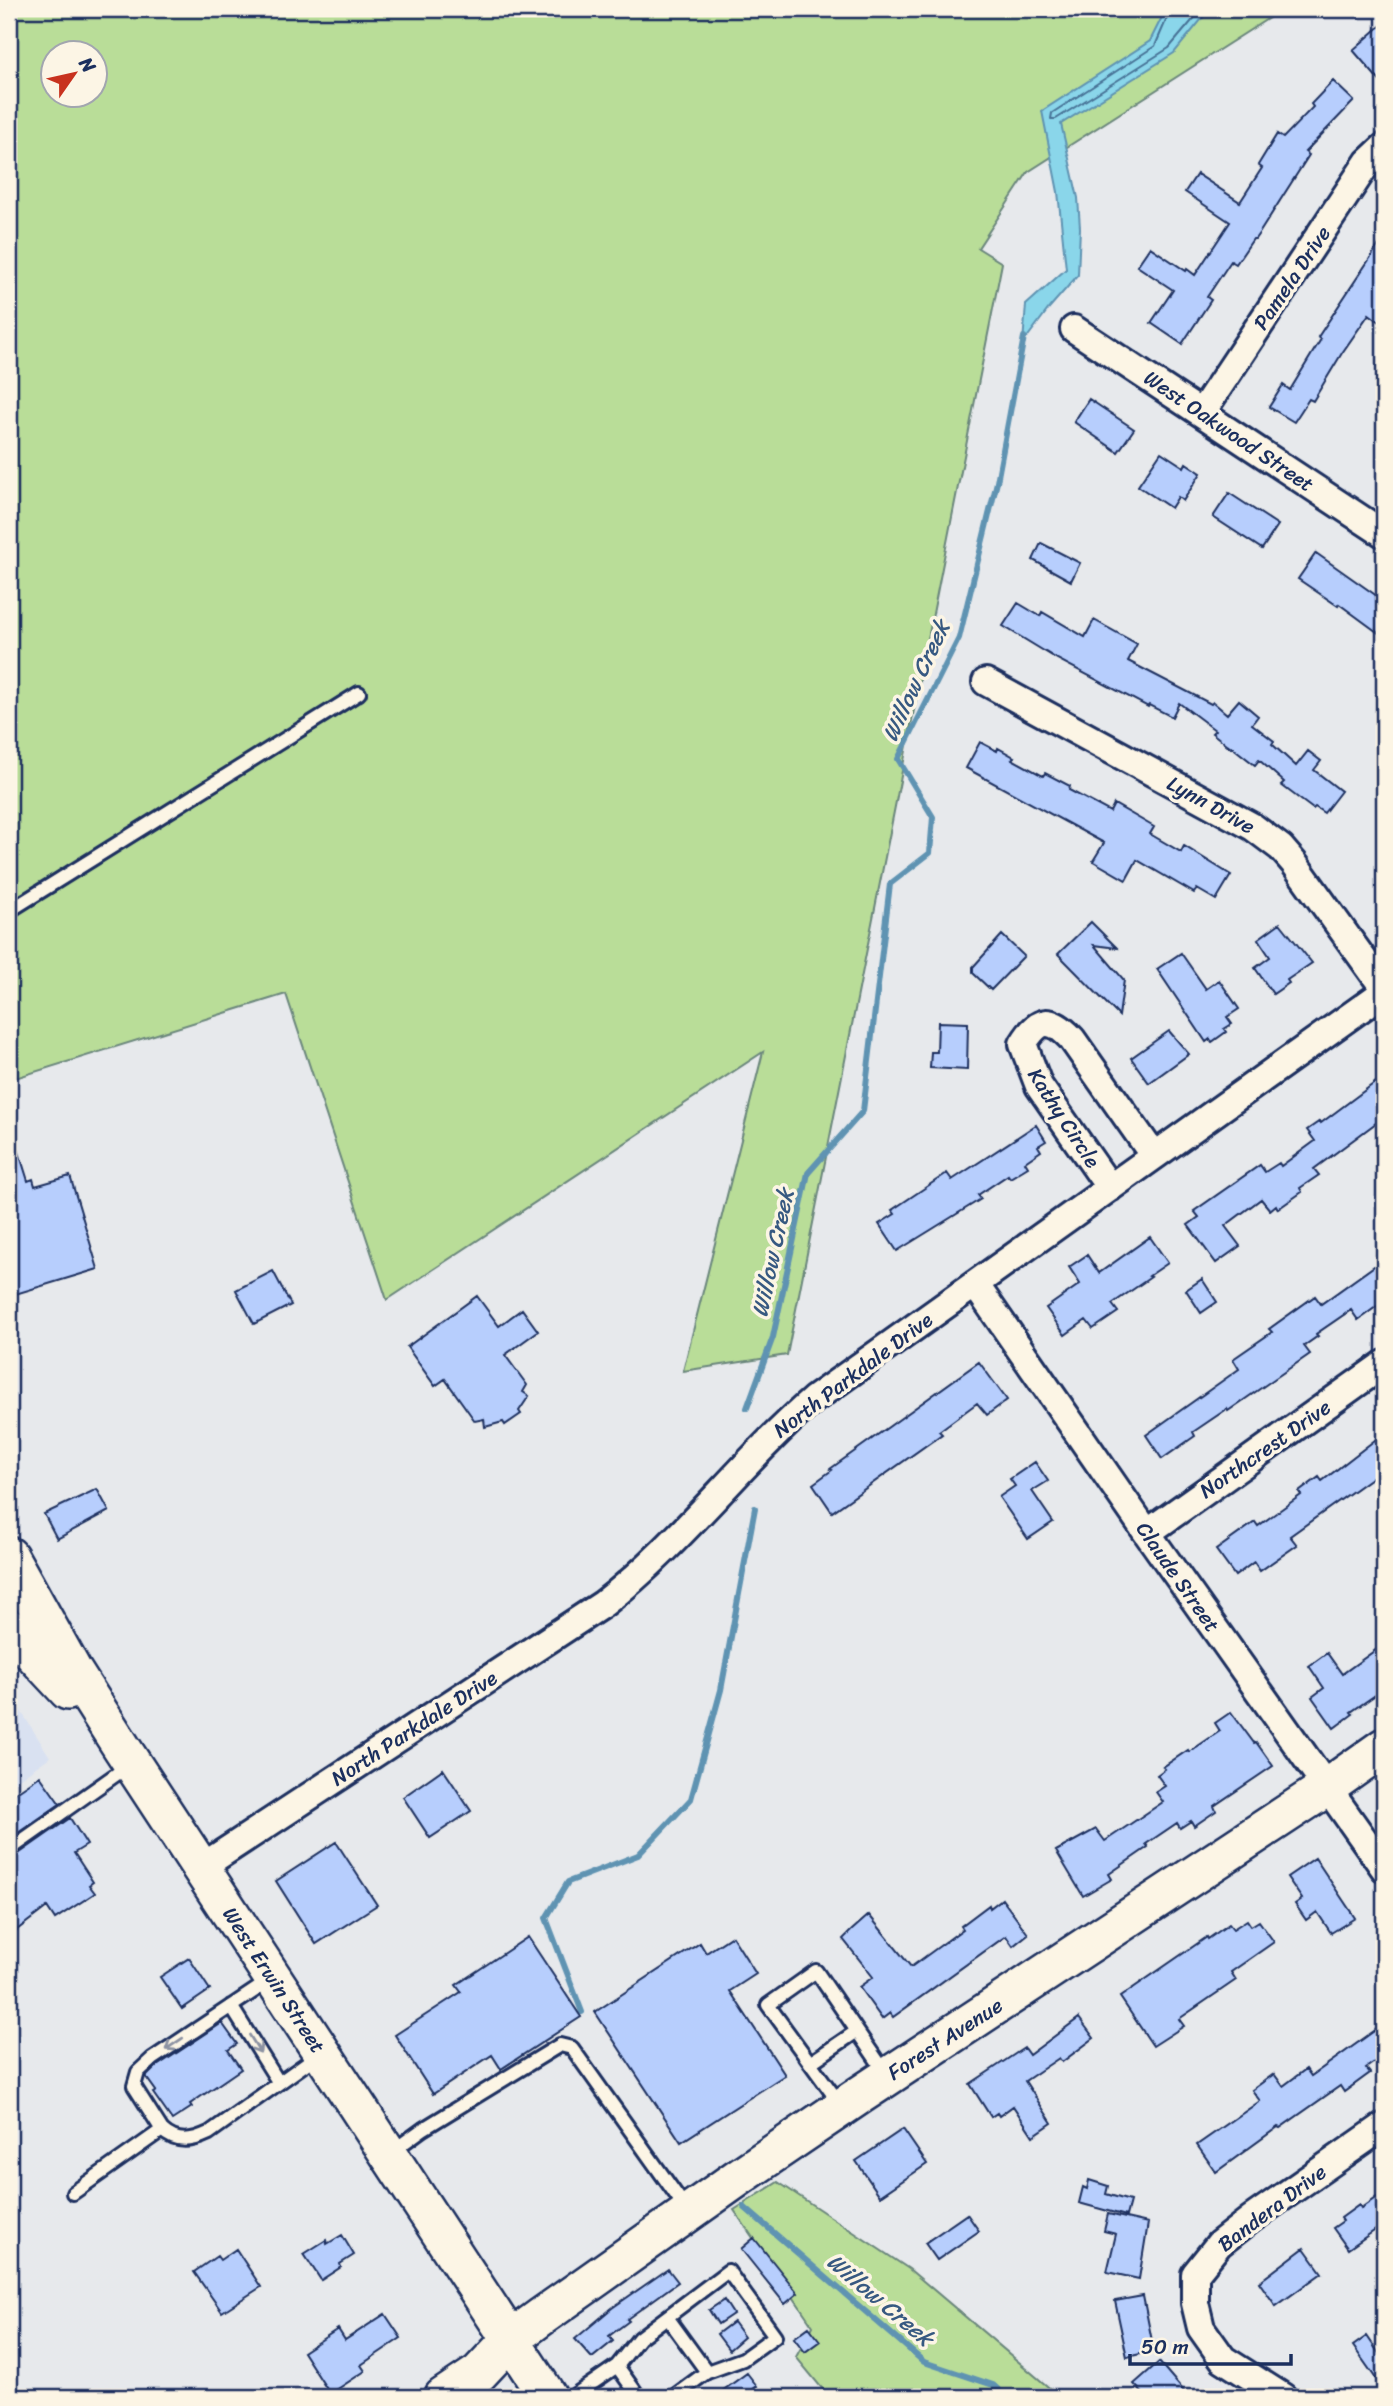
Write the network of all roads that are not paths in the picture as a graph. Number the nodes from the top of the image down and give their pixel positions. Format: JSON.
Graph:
{"nodes":[{"id":1,"x":1384,"y":147,"type":"edge"},
{"id":2,"x":1074,"y":329,"type":"dead end"},
{"id":3,"x":1202,"y":412,"type":"junction"},
{"id":4,"x":1384,"y":534,"type":"edge"},
{"id":5,"x":986,"y":682,"type":"dead end"},
{"id":6,"x":359,"y":694,"type":"dead end"},
{"id":7,"x":9,"y":911,"type":"edge"},
{"id":8,"x":1384,"y":990,"type":"edge"},
{"id":9,"x":1154,"y":1156,"type":"junction"},
{"id":10,"x":1110,"y":1188,"type":"junction"},
{"id":11,"x":975,"y":1284,"type":"junction"},
{"id":12,"x":1384,"y":1364,"type":"edge"},
{"id":13,"x":1147,"y":1533,"type":"junction"},
{"id":14,"x":9,"y":1556,"type":"edge"},
{"id":15,"x":9,"y":1628,"type":"edge"},
{"id":16,"x":1384,"y":1748,"type":"edge"},
{"id":17,"x":127,"y":1756,"type":"junction"},
{"id":18,"x":1326,"y":1788,"type":"junction"},
{"id":19,"x":9,"y":1850,"type":"edge"},
{"id":20,"x":200,"y":1868,"type":"junction"},
{"id":21,"x":1384,"y":1868,"type":"edge"},
{"id":22,"x":273,"y":1979,"type":"junction"},
{"id":23,"x":230,"y":2006,"type":"junction"},
{"id":24,"x":857,"y":2031,"type":"junction"},
{"id":25,"x":321,"y":2053,"type":"junction"},
{"id":26,"x":810,"y":2063,"type":"junction"},
{"id":27,"x":888,"y":2077,"type":"junction"},
{"id":28,"x":279,"y":2083,"type":"junction"},
{"id":29,"x":842,"y":2107,"type":"junction"},
{"id":30,"x":1384,"y":2126,"type":"edge"},
{"id":31,"x":162,"y":2130,"type":"junction"},
{"id":32,"x":388,"y":2154,"type":"junction"},
{"id":33,"x":73,"y":2193,"type":"dead end"},
{"id":34,"x":689,"y":2213,"type":"junction"},
{"id":35,"x":667,"y":2317,"type":"junction"},
{"id":36,"x":511,"y":2339,"type":"junction"},
{"id":37,"x":617,"y":2366,"type":"junction"},
{"id":38,"x":707,"y":2372,"type":"junction"},
{"id":39,"x":443,"y":2397,"type":"edge"},
{"id":40,"x":548,"y":2397,"type":"edge"},
{"id":41,"x":572,"y":2397,"type":"edge"},
{"id":42,"x":639,"y":2397,"type":"edge"},
{"id":43,"x":673,"y":2397,"type":"edge"},
{"id":44,"x":1283,"y":2397,"type":"edge"}],
"edges":[{"from":1,"to":3,"type":"street","name":"Pamela Drive"},
{"from":2,"to":3,"type":"street","name":"West Oakwood Street"},
{"from":3,"to":4,"type":"street","name":"West Oakwood Street"},
{"from":5,"to":8,"type":"street","name":"Lynn Drive"},
{"from":6,"to":7,"type":"lane"},
{"from":8,"to":9,"type":"street","name":"North Parkdale Drive"},
{"from":9,"to":10,"type":"street","name":"North Parkdale Drive"},
{"from":9,"to":10,"type":"street","name":"Kathy Circle"},
{"from":10,"to":11,"type":"street","name":"North Parkdale Drive"},
{"from":11,"to":13,"type":"street","name":"Claude Street"},
{"from":11,"to":20,"type":"street","name":"North Parkdale Drive"},
{"from":12,"to":13,"type":"street","name":"Northcrest Drive"},
{"from":13,"to":18,"type":"street","name":"Claude Street"},
{"from":14,"to":17,"type":"street","name":"West Erwin Street"},
{"from":15,"to":17,"type":"street"},
{"from":16,"to":18,"type":"street","name":"Forest Avenue"},
{"from":17,"to":19,"type":"lane"},
{"from":17,"to":20,"type":"street","name":"West Erwin Street"},
{"from":18,"to":21,"type":"street","name":"Claude Street"},
{"from":18,"to":27,"type":"street","name":"Forest Avenue"},
{"from":20,"to":22,"type":"street","name":"West Erwin Street"},
{"from":22,"to":23,"type":"lane"},
{"from":22,"to":25,"type":"street","name":"West Erwin Street"},
{"from":23,"to":28,"type":"lane","one_way":true},
{"from":23,"to":31,"type":"lane","one_way":true},
{"from":24,"to":26,"type":"lane"},
{"from":24,"to":26,"type":"lane"},
{"from":24,"to":27,"type":"lane"},
{"from":25,"to":28,"type":"lane"},
{"from":25,"to":32,"type":"street","name":"West Erwin Street"},
{"from":26,"to":29,"type":"lane"},
{"from":27,"to":29,"type":"street","name":"Forest Avenue"},
{"from":28,"to":31,"type":"lane"},
{"from":29,"to":34,"type":"street","name":"Forest Avenue"},
{"from":30,"to":44,"type":"street","name":"Bandera Drive"},
{"from":31,"to":33,"type":"lane"},
{"from":32,"to":34,"type":"lane"},
{"from":32,"to":36,"type":"street","name":"West Erwin Street"},
{"from":34,"to":36,"type":"street","name":"Forest Avenue"},
{"from":35,"to":37,"type":"lane"},
{"from":35,"to":38,"type":"lane"},
{"from":35,"to":38,"type":"lane"},
{"from":36,"to":39,"type":"street","name":"Forest Avenue"},
{"from":36,"to":40,"type":"street","name":"West Erwin Street"},
{"from":37,"to":41,"type":"lane"},
{"from":37,"to":42,"type":"lane"},
{"from":38,"to":43,"type":"lane"}]}
